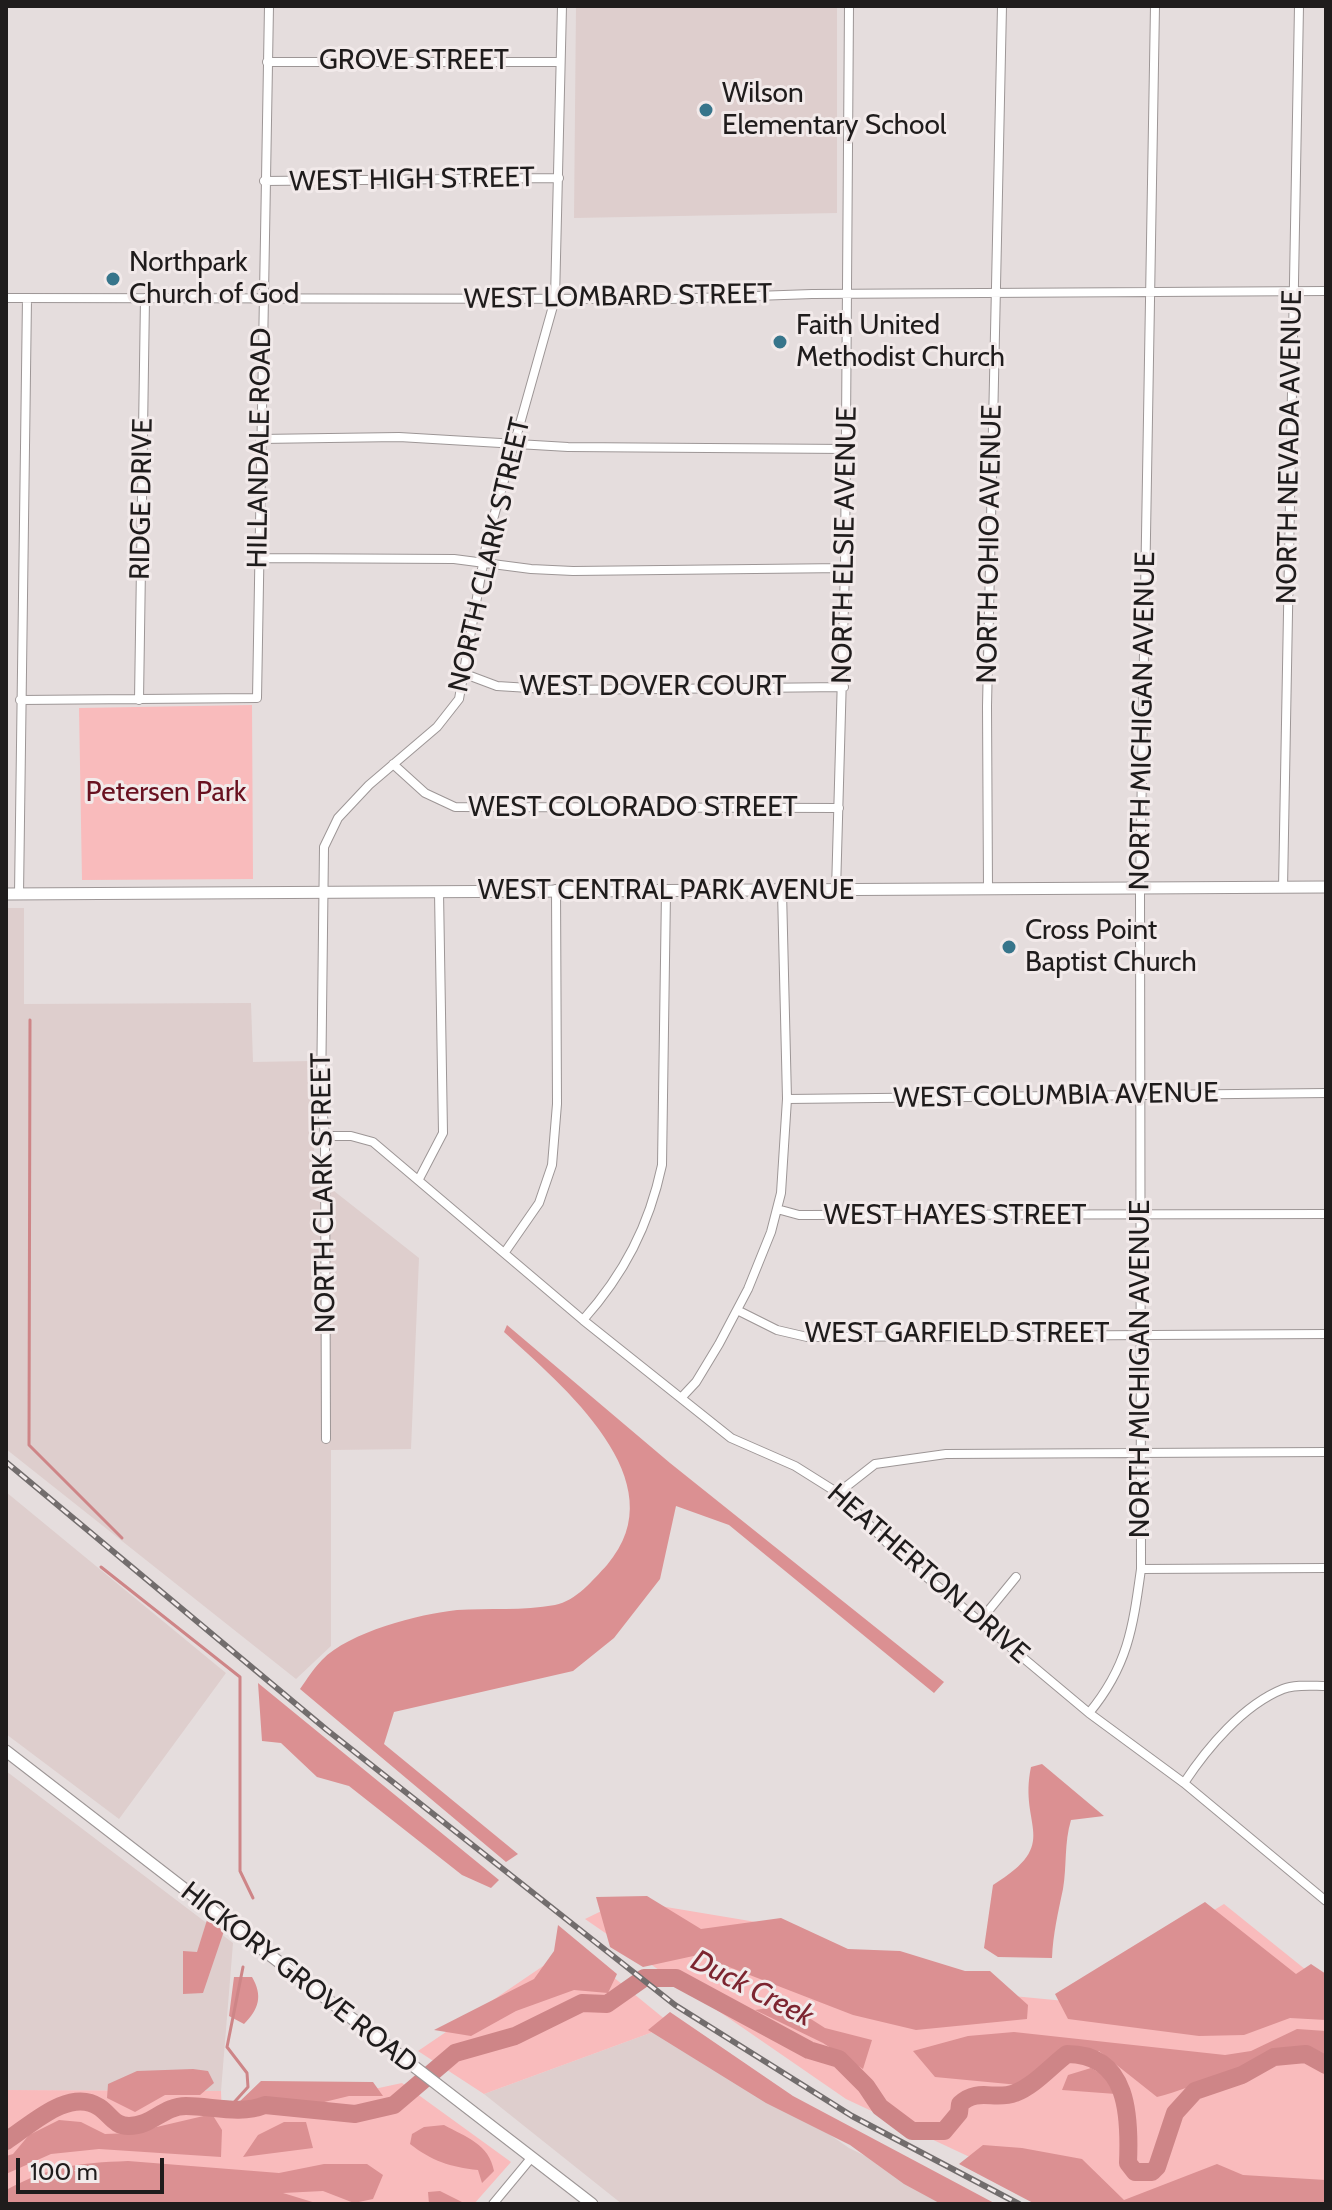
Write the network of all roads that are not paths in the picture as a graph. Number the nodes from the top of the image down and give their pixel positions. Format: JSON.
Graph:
{"nodes":[{"id":1,"x":269,"y":6,"type":"edge"},
{"id":2,"x":562,"y":6,"type":"edge"},
{"id":3,"x":849,"y":6,"type":"edge"},
{"id":4,"x":1002,"y":6,"type":"edge"},
{"id":5,"x":1155,"y":6,"type":"edge"},
{"id":6,"x":1299,"y":6,"type":"edge"},
{"id":7,"x":267,"y":62,"type":"junction"},
{"id":8,"x":560,"y":62,"type":"junction"},
{"id":9,"x":559,"y":178,"type":"junction"},
{"id":10,"x":264,"y":181,"type":"junction"},
{"id":11,"x":1292,"y":291,"type":"junction"},
{"id":12,"x":1326,"y":291,"type":"edge"},
{"id":13,"x":1150,"y":292,"type":"junction"},
{"id":14,"x":848,"y":294,"type":"junction"},
{"id":15,"x":995,"y":294,"type":"junction"},
{"id":16,"x":6,"y":298,"type":"edge"},
{"id":17,"x":27,"y":298,"type":"junction"},
{"id":18,"x":145,"y":298,"type":"junction"},
{"id":19,"x":262,"y":298,"type":"junction"},
{"id":20,"x":555,"y":299,"type":"junction"},
{"id":21,"x":260,"y":439,"type":"junction"},
{"id":22,"x":513,"y":443,"type":"junction"},
{"id":23,"x":847,"y":449,"type":"junction"},
{"id":24,"x":259,"y":558,"type":"junction"},
{"id":25,"x":483,"y":561,"type":"junction"},
{"id":26,"x":845,"y":568,"type":"junction"},
{"id":27,"x":465,"y":674,"type":"junction"},
{"id":28,"x":844,"y":687,"type":"junction"},
{"id":29,"x":20,"y":700,"type":"junction"},
{"id":30,"x":139,"y":700,"type":"junction"},
{"id":31,"x":393,"y":764,"type":"junction"},
{"id":32,"x":839,"y":808,"type":"junction"},
{"id":33,"x":1326,"y":887,"type":"edge"},
{"id":34,"x":1140,"y":888,"type":"junction"},
{"id":35,"x":1283,"y":888,"type":"junction"},
{"id":36,"x":556,"y":889,"type":"junction"},
{"id":37,"x":988,"y":890,"type":"junction"},
{"id":38,"x":782,"y":891,"type":"junction"},
{"id":39,"x":836,"y":891,"type":"junction"},
{"id":40,"x":439,"y":892,"type":"junction"},
{"id":41,"x":666,"y":892,"type":"junction"},
{"id":42,"x":322,"y":893,"type":"junction"},
{"id":43,"x":6,"y":894,"type":"edge"},
{"id":44,"x":19,"y":894,"type":"junction"},
{"id":45,"x":1326,"y":1093,"type":"edge"},
{"id":46,"x":1141,"y":1095,"type":"junction"},
{"id":47,"x":787,"y":1099,"type":"junction"},
{"id":48,"x":325,"y":1136,"type":"junction"},
{"id":49,"x":419,"y":1179,"type":"junction"},
{"id":50,"x":777,"y":1209,"type":"junction"},
{"id":51,"x":1326,"y":1214,"type":"edge"},
{"id":52,"x":1141,"y":1216,"type":"junction"},
{"id":53,"x":505,"y":1252,"type":"junction"},
{"id":54,"x":737,"y":1310,"type":"junction"},
{"id":55,"x":583,"y":1320,"type":"junction"},
{"id":56,"x":1326,"y":1334,"type":"edge"},
{"id":57,"x":1141,"y":1335,"type":"junction"},
{"id":58,"x":681,"y":1398,"type":"junction"},
{"id":59,"x":326,"y":1439,"type":"dead end"},
{"id":60,"x":1326,"y":1452,"type":"edge"},
{"id":61,"x":1141,"y":1454,"type":"junction"},
{"id":62,"x":838,"y":1493,"type":"junction"},
{"id":63,"x":1326,"y":1568,"type":"edge"},
{"id":64,"x":1141,"y":1569,"type":"junction"},
{"id":65,"x":1016,"y":1577,"type":"dead end"},
{"id":66,"x":980,"y":1621,"type":"junction"},
{"id":67,"x":1326,"y":1686,"type":"edge"},
{"id":68,"x":1089,"y":1713,"type":"junction"},
{"id":69,"x":6,"y":1751,"type":"edge"},
{"id":70,"x":1184,"y":1783,"type":"junction"},
{"id":71,"x":1326,"y":1901,"type":"edge"},
{"id":72,"x":532,"y":2157,"type":"junction"},
{"id":73,"x":493,"y":2204,"type":"edge"},
{"id":74,"x":592,"y":2204,"type":"edge"}],
"edges":[{"from":1,"to":7,"type":"street","name":"HILLANDALE ROAD"},
{"from":2,"to":8,"type":"street","name":"NORTH CLARK STREET"},
{"from":3,"to":14,"type":"street","name":"NORTH ELSIE AVENUE"},
{"from":4,"to":15,"type":"street","name":"NORTH OHIO AVENUE"},
{"from":5,"to":13,"type":"street","name":"NORTH MICHIGAN AVENUE"},
{"from":6,"to":11,"type":"street","name":"NORTH NEVADA AVENUE"},
{"from":7,"to":8,"type":"street","name":"GROVE STREET"},
{"from":7,"to":10,"type":"street","name":"HILLANDALE ROAD"},
{"from":8,"to":9,"type":"street","name":"NORTH CLARK STREET"},
{"from":9,"to":10,"type":"street","name":"WEST HIGH STREET"},
{"from":9,"to":20,"type":"street","name":"NORTH CLARK STREET"},
{"from":10,"to":19,"type":"street","name":"HILLANDALE ROAD"},
{"from":11,"to":12,"type":"street","name":"WEST LOMBARD STREET"},
{"from":11,"to":13,"type":"street","name":"WEST LOMBARD STREET"},
{"from":11,"to":35,"type":"street","name":"NORTH NEVADA AVENUE"},
{"from":13,"to":15,"type":"street","name":"WEST LOMBARD STREET"},
{"from":13,"to":34,"type":"street","name":"NORTH MICHIGAN AVENUE"},
{"from":14,"to":15,"type":"street","name":"WEST LOMBARD STREET"},
{"from":14,"to":20,"type":"street","name":"WEST LOMBARD STREET"},
{"from":14,"to":23,"type":"street","name":"NORTH ELSIE AVENUE"},
{"from":15,"to":37,"type":"street","name":"NORTH OHIO AVENUE"},
{"from":16,"to":17,"type":"street","name":"WEST LOMBARD STREET"},
{"from":17,"to":18,"type":"street","name":"WEST LOMBARD STREET"},
{"from":17,"to":29,"type":"street"},
{"from":18,"to":19,"type":"street","name":"WEST LOMBARD STREET"},
{"from":18,"to":30,"type":"street","name":"RIDGE DRIVE"},
{"from":19,"to":20,"type":"street","name":"WEST LOMBARD STREET"},
{"from":19,"to":21,"type":"street","name":"HILLANDALE ROAD"},
{"from":20,"to":22,"type":"street","name":"NORTH CLARK STREET"},
{"from":21,"to":22,"type":"street"},
{"from":21,"to":24,"type":"street","name":"HILLANDALE ROAD"},
{"from":22,"to":23,"type":"street"},
{"from":22,"to":25,"type":"street","name":"NORTH CLARK STREET"},
{"from":23,"to":26,"type":"street","name":"NORTH ELSIE AVENUE"},
{"from":24,"to":25,"type":"street"},
{"from":24,"to":30,"type":"street","name":"HILLANDALE ROAD"},
{"from":25,"to":26,"type":"street"},
{"from":25,"to":27,"type":"street","name":"NORTH CLARK STREET"},
{"from":26,"to":28,"type":"street","name":"NORTH ELSIE AVENUE"},
{"from":27,"to":28,"type":"street","name":"WEST DOVER COURT"},
{"from":27,"to":31,"type":"street","name":"NORTH CLARK STREET"},
{"from":28,"to":32,"type":"street","name":"NORTH ELSIE AVENUE"},
{"from":29,"to":30,"type":"street"},
{"from":29,"to":44,"type":"street"},
{"from":31,"to":32,"type":"street","name":"WEST COLORADO STREET"},
{"from":31,"to":42,"type":"street","name":"NORTH CLARK STREET"},
{"from":32,"to":39,"type":"street","name":"NORTH ELSIE AVENUE"},
{"from":33,"to":35,"type":"street","name":"WEST CENTRAL PARK AVENUE"},
{"from":34,"to":35,"type":"street","name":"WEST CENTRAL PARK AVENUE"},
{"from":34,"to":37,"type":"street","name":"WEST CENTRAL PARK AVENUE"},
{"from":34,"to":46,"type":"street","name":"NORTH MICHIGAN AVENUE"},
{"from":36,"to":40,"type":"street","name":"WEST CENTRAL PARK AVENUE"},
{"from":36,"to":41,"type":"street","name":"WEST CENTRAL PARK AVENUE"},
{"from":36,"to":53,"type":"street"},
{"from":37,"to":39,"type":"street","name":"WEST CENTRAL PARK AVENUE"},
{"from":38,"to":39,"type":"street","name":"WEST CENTRAL PARK AVENUE"},
{"from":38,"to":41,"type":"street","name":"WEST CENTRAL PARK AVENUE"},
{"from":38,"to":47,"type":"street"},
{"from":40,"to":42,"type":"street","name":"WEST CENTRAL PARK AVENUE"},
{"from":40,"to":49,"type":"street"},
{"from":41,"to":55,"type":"street"},
{"from":42,"to":44,"type":"street","name":"WEST CENTRAL PARK AVENUE"},
{"from":42,"to":48,"type":"street","name":"NORTH CLARK STREET"},
{"from":43,"to":44,"type":"street","name":"WEST CENTRAL PARK AVENUE"},
{"from":45,"to":46,"type":"street","name":"WEST COLUMBIA AVENUE"},
{"from":46,"to":47,"type":"street","name":"WEST COLUMBIA AVENUE"},
{"from":46,"to":52,"type":"street","name":"NORTH MICHIGAN AVENUE"},
{"from":47,"to":50,"type":"street"},
{"from":48,"to":49,"type":"street","name":"HEATHERTON DRIVE"},
{"from":48,"to":59,"type":"street","name":"NORTH CLARK STREET"},
{"from":49,"to":53,"type":"street","name":"HEATHERTON DRIVE"},
{"from":50,"to":52,"type":"street","name":"WEST HAYES STREET"},
{"from":50,"to":54,"type":"street"},
{"from":51,"to":52,"type":"street","name":"WEST HAYES STREET"},
{"from":52,"to":57,"type":"street","name":"NORTH MICHIGAN AVENUE"},
{"from":53,"to":55,"type":"street","name":"HEATHERTON DRIVE"},
{"from":54,"to":57,"type":"street","name":"WEST GARFIELD STREET"},
{"from":54,"to":58,"type":"street"},
{"from":55,"to":58,"type":"street","name":"HEATHERTON DRIVE"},
{"from":56,"to":57,"type":"street","name":"WEST GARFIELD STREET"},
{"from":57,"to":61,"type":"street","name":"NORTH MICHIGAN AVENUE"},
{"from":58,"to":62,"type":"street","name":"HEATHERTON DRIVE"},
{"from":60,"to":61,"type":"street"},
{"from":61,"to":62,"type":"street"},
{"from":61,"to":64,"type":"street","name":"NORTH MICHIGAN AVENUE"},
{"from":62,"to":66,"type":"street","name":"HEATHERTON DRIVE"},
{"from":63,"to":64,"type":"street"},
{"from":64,"to":68,"type":"street","name":"NORTH MICHIGAN AVENUE"},
{"from":65,"to":66,"type":"street"},
{"from":66,"to":68,"type":"street","name":"HEATHERTON DRIVE"},
{"from":67,"to":70,"type":"street"},
{"from":68,"to":70,"type":"street","name":"HEATHERTON DRIVE"},
{"from":69,"to":72,"type":"street","name":"HICKORY GROVE ROAD"},
{"from":70,"to":71,"type":"street","name":"HEATHERTON DRIVE"},
{"from":72,"to":73,"type":"street"},
{"from":72,"to":74,"type":"street","name":"HICKORY GROVE ROAD"}]}
